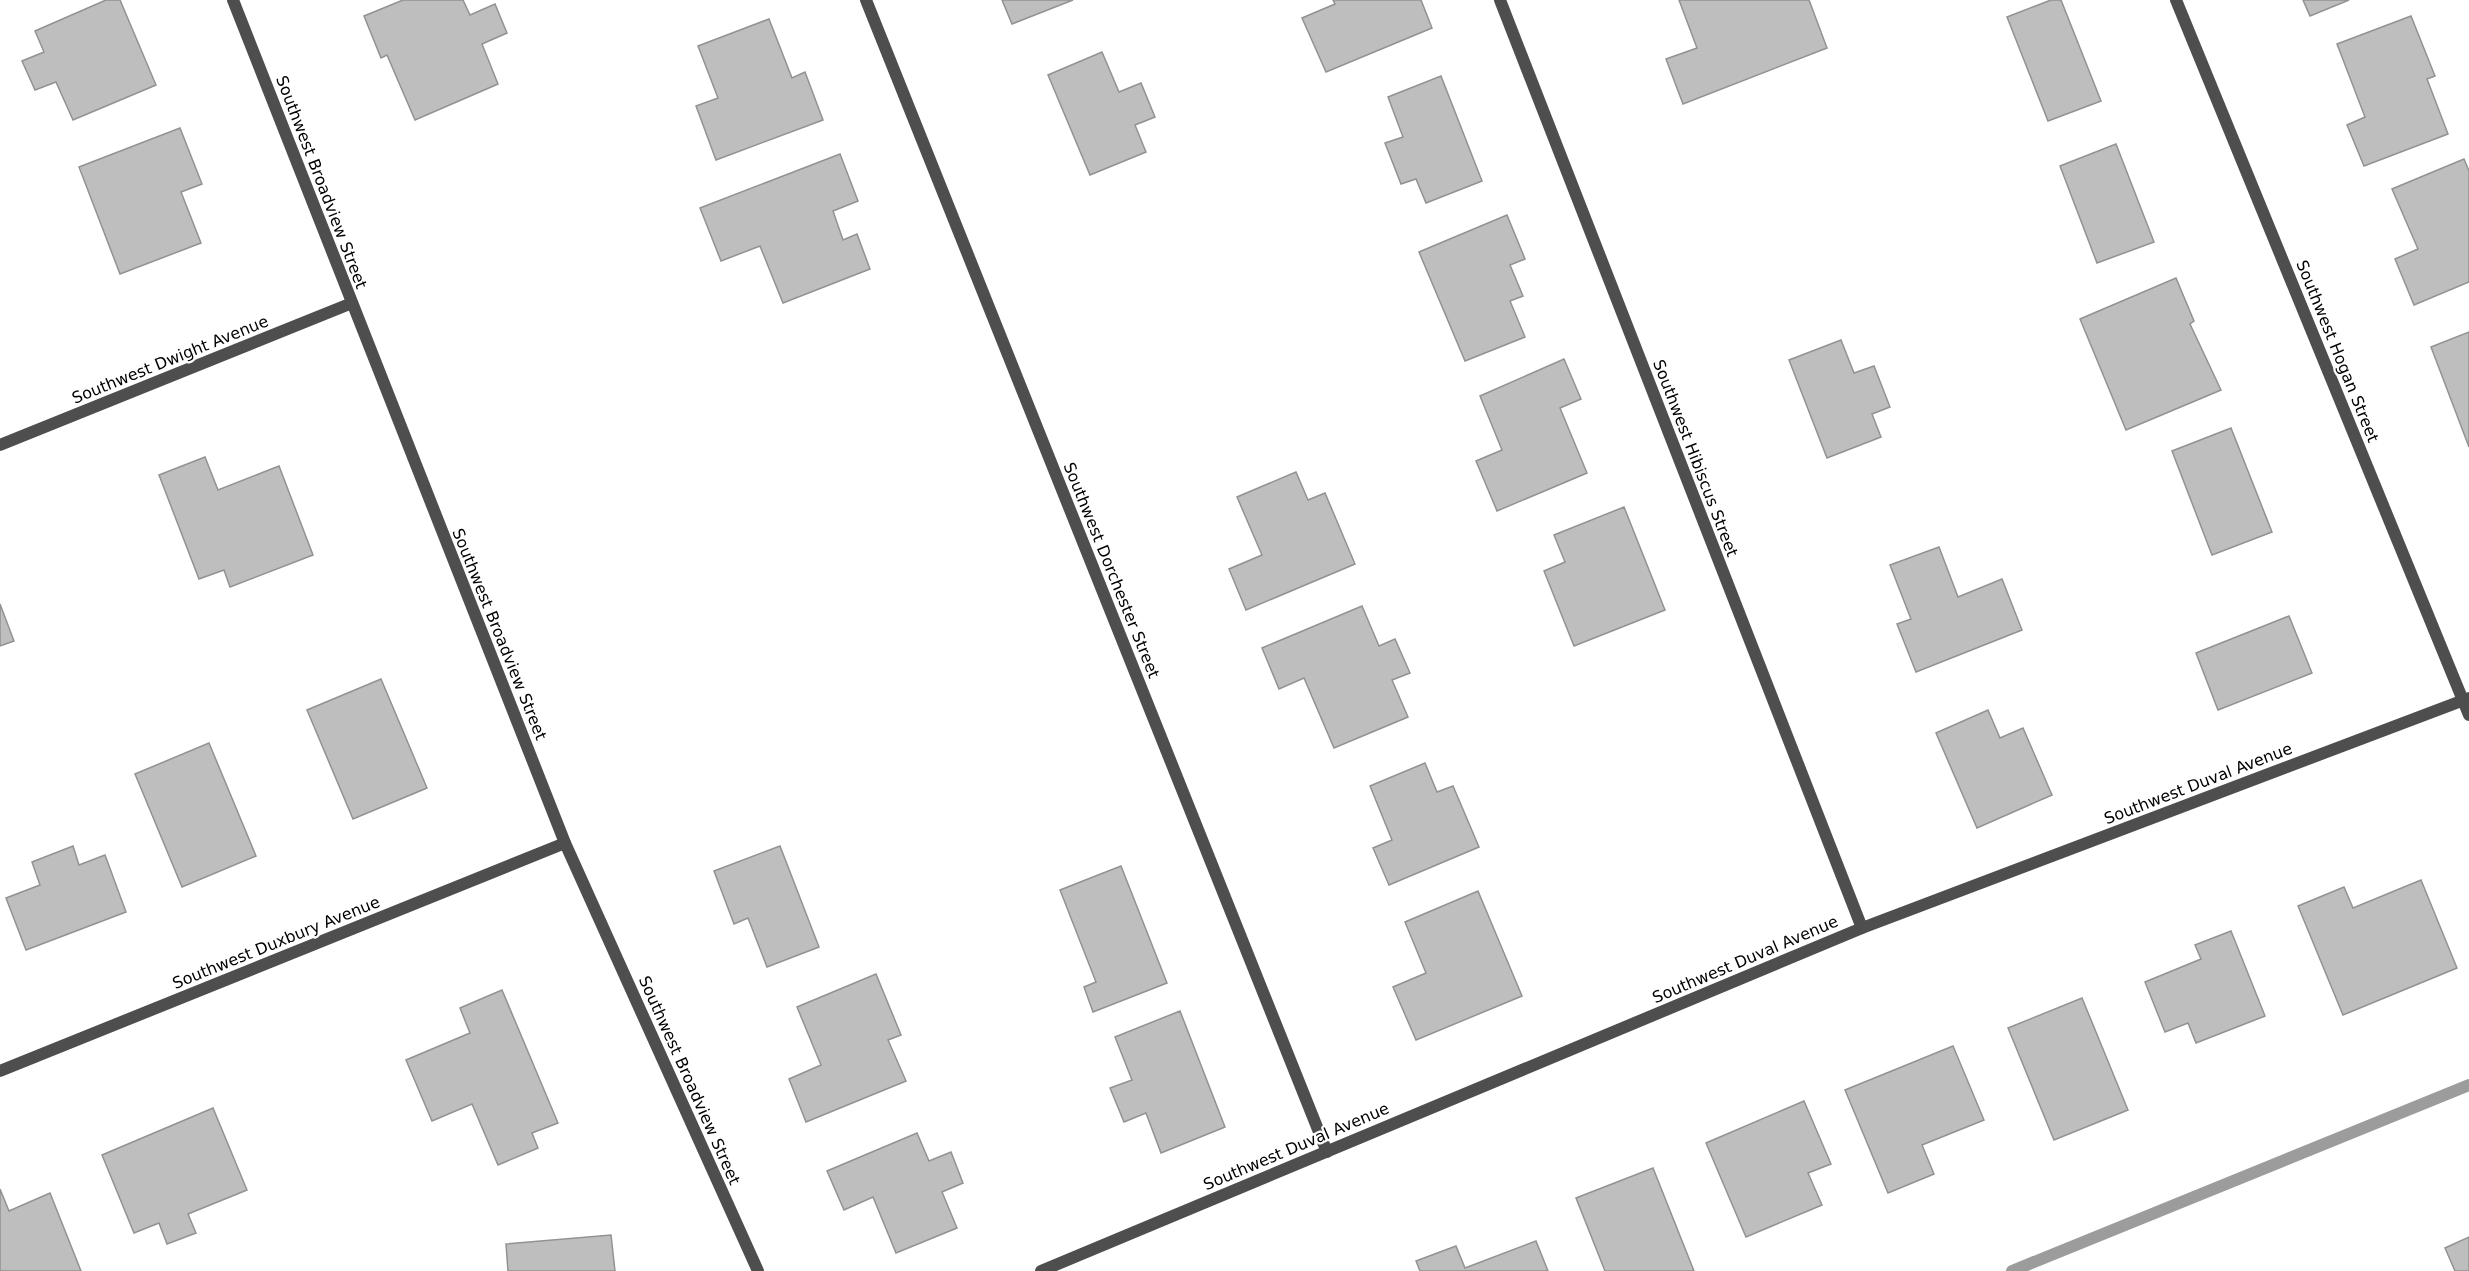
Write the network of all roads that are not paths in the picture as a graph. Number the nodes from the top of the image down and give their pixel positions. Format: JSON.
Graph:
{"nodes":[{"id":1,"x":233,"y":0,"type":"edge"},
{"id":2,"x":866,"y":0,"type":"edge"},
{"id":3,"x":1500,"y":0,"type":"edge"},
{"id":4,"x":2176,"y":0,"type":"edge"},
{"id":5,"x":352,"y":303,"type":"junction"},
{"id":6,"x":0,"y":445,"type":"edge"},
{"id":7,"x":2466,"y":699,"type":"edge"},
{"id":8,"x":2469,"y":715,"type":"edge"},
{"id":9,"x":564,"y":843,"type":"junction"},
{"id":10,"x":1862,"y":928,"type":"junction"},
{"id":11,"x":0,"y":1071,"type":"edge"},
{"id":12,"x":1327,"y":1152,"type":"junction"},
{"id":13,"x":758,"y":1271,"type":"edge"},
{"id":14,"x":1041,"y":1271,"type":"edge"}],
"edges":[{"from":1,"to":5,"type":"street","name":"Southwest Broadview Street"},
{"from":2,"to":12,"type":"street","name":"Southwest Dorchester Street"},
{"from":3,"to":10,"type":"street","name":"Southwest Hibiscus Street"},
{"from":4,"to":7,"type":"street","name":"Southwest Hogan Street"},
{"from":5,"to":6,"type":"street","name":"Southwest Dwight Avenue"},
{"from":5,"to":9,"type":"street","name":"Southwest Broadview Street"},
{"from":7,"to":8,"type":"street","name":"Southwest Hogan Street"},
{"from":7,"to":10,"type":"street","name":"Southwest Duval Avenue"},
{"from":9,"to":11,"type":"street","name":"Southwest Duxbury Avenue"},
{"from":9,"to":13,"type":"street","name":"Southwest Broadview Street"},
{"from":10,"to":12,"type":"street","name":"Southwest Duval Avenue"},
{"from":12,"to":14,"type":"street","name":"Southwest Duval Avenue"}]}
